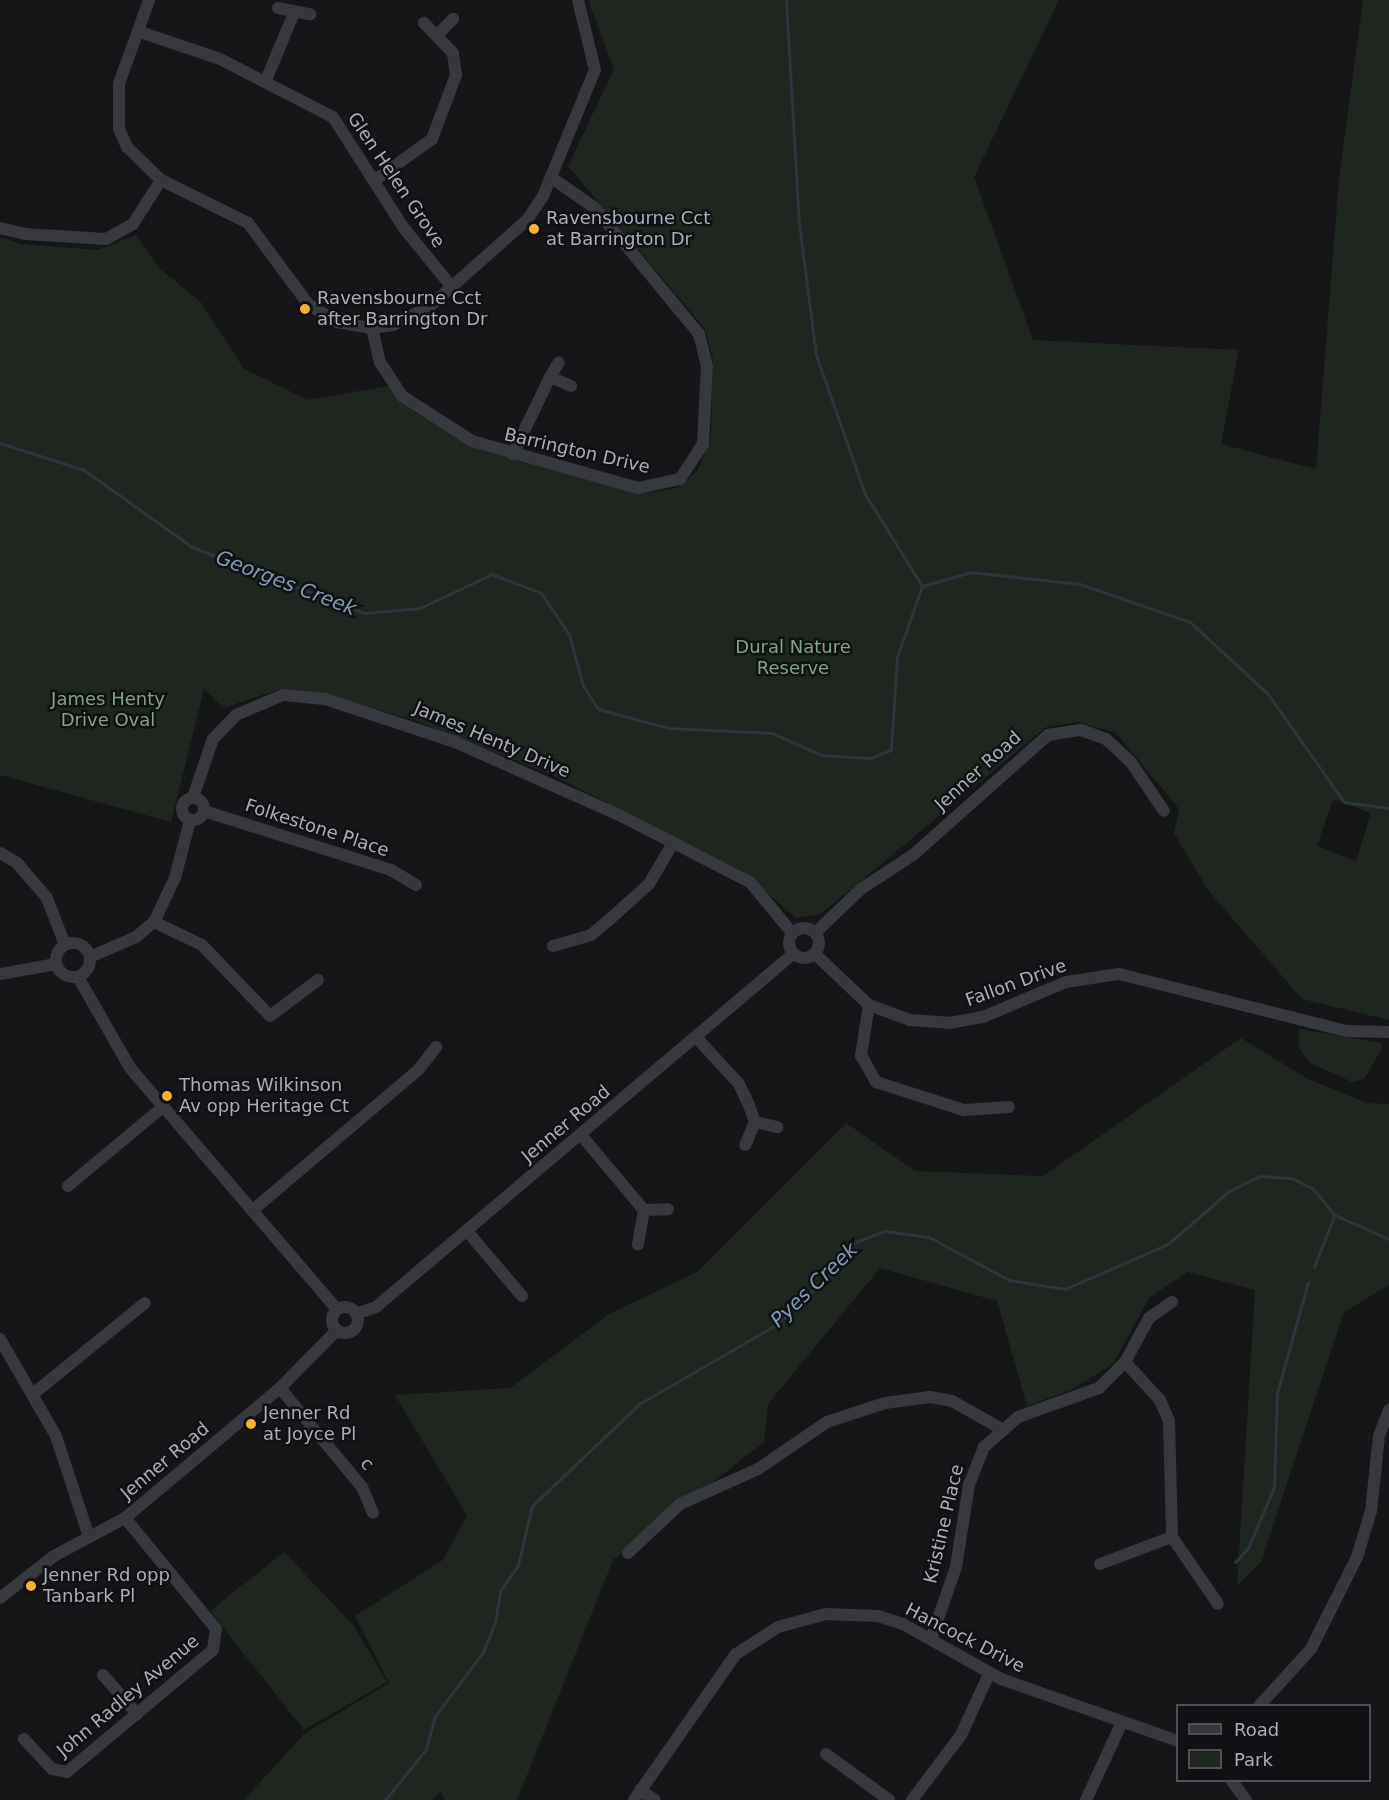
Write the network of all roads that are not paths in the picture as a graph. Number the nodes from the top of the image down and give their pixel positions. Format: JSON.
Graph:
{"nodes":[{"id":1,"x":149,"y":0,"type":"edge"},
{"id":2,"x":578,"y":0,"type":"edge"},
{"id":3,"x":278,"y":8,"type":"dead end"},
{"id":4,"x":294,"y":13,"type":"junction"},
{"id":5,"x":310,"y":14,"type":"dead end"},
{"id":6,"x":453,"y":19,"type":"dead end"},
{"id":7,"x":424,"y":22,"type":"dead end"},
{"id":8,"x":140,"y":32,"type":"junction"},
{"id":9,"x":437,"y":35,"type":"junction"},
{"id":10,"x":266,"y":80,"type":"junction"},
{"id":11,"x":552,"y":178,"type":"junction"},
{"id":12,"x":161,"y":180,"type":"junction"},
{"id":13,"x":375,"y":180,"type":"junction"},
{"id":14,"x":0,"y":228,"type":"edge"},
{"id":15,"x":452,"y":286,"type":"junction"},
{"id":16,"x":372,"y":328,"type":"junction"},
{"id":17,"x":559,"y":362,"type":"dead end"},
{"id":18,"x":550,"y":377,"type":"junction"},
{"id":19,"x":571,"y":386,"type":"dead end"},
{"id":20,"x":513,"y":454,"type":"junction"},
{"id":21,"x":193,"y":797,"type":"junction"},
{"id":22,"x":204,"y":811,"type":"junction"},
{"id":23,"x":1164,"y":811,"type":"dead end"},
{"id":24,"x":190,"y":820,"type":"junction"},
{"id":25,"x":673,"y":843,"type":"junction"},
{"id":26,"x":0,"y":853,"type":"edge"},
{"id":27,"x":416,"y":885,"type":"dead end"},
{"id":28,"x":154,"y":922,"type":"junction"},
{"id":29,"x":792,"y":933,"type":"junction"},
{"id":30,"x":815,"y":933,"type":"junction"},
{"id":31,"x":65,"y":945,"type":"junction"},
{"id":32,"x":553,"y":946,"type":"dead end"},
{"id":33,"x":793,"y":954,"type":"junction"},
{"id":34,"x":815,"y":954,"type":"junction"},
{"id":35,"x":90,"y":957,"type":"junction"},
{"id":36,"x":56,"y":964,"type":"junction"},
{"id":37,"x":0,"y":974,"type":"edge"},
{"id":38,"x":78,"y":977,"type":"junction"},
{"id":39,"x":318,"y":980,"type":"dead end"},
{"id":40,"x":869,"y":1005,"type":"junction"},
{"id":41,"x":1389,"y":1032,"type":"edge"},
{"id":42,"x":696,"y":1037,"type":"junction"},
{"id":43,"x":436,"y":1047,"type":"dead end"},
{"id":44,"x":164,"y":1106,"type":"junction"},
{"id":45,"x":1009,"y":1107,"type":"dead end"},
{"id":46,"x":755,"y":1122,"type":"junction"},
{"id":47,"x":777,"y":1127,"type":"dead end"},
{"id":48,"x":581,"y":1135,"type":"junction"},
{"id":49,"x":745,"y":1145,"type":"dead end"},
{"id":50,"x":68,"y":1186,"type":"dead end"},
{"id":51,"x":668,"y":1209,"type":"dead end"},
{"id":52,"x":253,"y":1210,"type":"junction"},
{"id":53,"x":644,"y":1210,"type":"junction"},
{"id":54,"x":467,"y":1231,"type":"junction"},
{"id":55,"x":638,"y":1244,"type":"dead end"},
{"id":56,"x":522,"y":1296,"type":"dead end"},
{"id":57,"x":1172,"y":1302,"type":"dead end"},
{"id":58,"x":145,"y":1303,"type":"dead end"},
{"id":59,"x":337,"y":1310,"type":"junction"},
{"id":60,"x":356,"y":1314,"type":"junction"},
{"id":61,"x":337,"y":1330,"type":"junction"},
{"id":62,"x":0,"y":1339,"type":"edge"},
{"id":63,"x":1125,"y":1362,"type":"junction"},
{"id":64,"x":280,"y":1388,"type":"junction"},
{"id":65,"x":33,"y":1394,"type":"junction"},
{"id":66,"x":1389,"y":1410,"type":"edge"},
{"id":67,"x":1000,"y":1428,"type":"junction"},
{"id":68,"x":373,"y":1513,"type":"dead end"},
{"id":69,"x":125,"y":1518,"type":"junction"},
{"id":70,"x":90,"y":1537,"type":"junction"},
{"id":71,"x":1172,"y":1537,"type":"junction"},
{"id":72,"x":628,"y":1554,"type":"dead end"},
{"id":73,"x":1100,"y":1564,"type":"dead end"},
{"id":74,"x":0,"y":1598,"type":"edge"},
{"id":75,"x":1218,"y":1604,"type":"dead end"},
{"id":76,"x":932,"y":1639,"type":"junction"},
{"id":77,"x":989,"y":1674,"type":"junction"},
{"id":78,"x":103,"y":1675,"type":"dead end"},
{"id":79,"x":1261,"y":1704,"type":"edge"},
{"id":80,"x":137,"y":1714,"type":"junction"},
{"id":81,"x":1122,"y":1722,"type":"junction"},
{"id":82,"x":24,"y":1739,"type":"dead end"},
{"id":83,"x":1176,"y":1741,"type":"edge"},
{"id":84,"x":826,"y":1755,"type":"dead end"},
{"id":85,"x":1232,"y":1782,"type":"edge"},
{"id":86,"x":637,"y":1795,"type":"edge"},
{"id":87,"x":655,"y":1800,"type":"edge"},
{"id":88,"x":889,"y":1800,"type":"edge"},
{"id":89,"x":912,"y":1800,"type":"edge"},
{"id":90,"x":1086,"y":1800,"type":"edge"},
{"id":91,"x":1246,"y":1800,"type":"edge"}],
"edges":[{"from":1,"to":8,"type":"street"},
{"from":2,"to":11,"type":"street"},
{"from":3,"to":4,"type":"street"},
{"from":4,"to":5,"type":"street"},
{"from":4,"to":10,"type":"street"},
{"from":6,"to":9,"type":"street"},
{"from":7,"to":9,"type":"street"},
{"from":8,"to":10,"type":"street","name":"Glen Helen Grove"},
{"from":8,"to":12,"type":"street"},
{"from":9,"to":13,"type":"street"},
{"from":10,"to":13,"type":"street","name":"Glen Helen Grove"},
{"from":11,"to":15,"type":"street"},
{"from":11,"to":20,"type":"street","name":"Barrington Drive"},
{"from":12,"to":14,"type":"street"},
{"from":12,"to":16,"type":"street"},
{"from":13,"to":15,"type":"street","name":"Glen Helen Grove"},
{"from":15,"to":16,"type":"street"},
{"from":16,"to":20,"type":"street","name":"Barrington Drive"},
{"from":17,"to":18,"type":"street"},
{"from":18,"to":19,"type":"street"},
{"from":18,"to":20,"type":"street"},
{"from":21,"to":22,"type":"street"},
{"from":21,"to":24,"type":"street","name":"James Henty Drive"},
{"from":21,"to":25,"type":"street","name":"James Henty Drive"},
{"from":22,"to":24,"type":"street"},
{"from":22,"to":27,"type":"street","name":"Folkestone Place"},
{"from":23,"to":30,"type":"street","name":"Jenner Road"},
{"from":24,"to":28,"type":"street"},
{"from":25,"to":29,"type":"street","name":"James Henty Drive"},
{"from":25,"to":32,"type":"street"},
{"from":26,"to":31,"type":"street"},
{"from":28,"to":35,"type":"street"},
{"from":28,"to":39,"type":"street"},
{"from":29,"to":30,"type":"street"},
{"from":29,"to":33,"type":"street"},
{"from":30,"to":34,"type":"street"},
{"from":31,"to":35,"type":"street"},
{"from":31,"to":36,"type":"street"},
{"from":33,"to":34,"type":"street"},
{"from":33,"to":42,"type":"street","name":"Jenner Road"},
{"from":34,"to":40,"type":"street","name":"Fallon Drive"},
{"from":35,"to":38,"type":"street"},
{"from":36,"to":37,"type":"street"},
{"from":36,"to":38,"type":"street"},
{"from":38,"to":44,"type":"street"},
{"from":40,"to":41,"type":"street","name":"Fallon Drive"},
{"from":40,"to":45,"type":"street"},
{"from":42,"to":46,"type":"street"},
{"from":42,"to":48,"type":"street","name":"Jenner Road"},
{"from":43,"to":52,"type":"street"},
{"from":44,"to":50,"type":"street"},
{"from":44,"to":52,"type":"street"},
{"from":46,"to":47,"type":"street"},
{"from":46,"to":49,"type":"street"},
{"from":48,"to":53,"type":"street"},
{"from":48,"to":54,"type":"street","name":"Jenner Road"},
{"from":51,"to":53,"type":"street"},
{"from":52,"to":59,"type":"street"},
{"from":53,"to":55,"type":"street"},
{"from":54,"to":56,"type":"street"},
{"from":54,"to":60,"type":"street","name":"Jenner Road"},
{"from":57,"to":63,"type":"street","name":"Kristine Place"},
{"from":58,"to":65,"type":"street"},
{"from":59,"to":60,"type":"street"},
{"from":59,"to":61,"type":"street"},
{"from":60,"to":61,"type":"street"},
{"from":61,"to":64,"type":"street","name":"Jenner Road"},
{"from":62,"to":65,"type":"street"},
{"from":63,"to":67,"type":"street","name":"Kristine Place"},
{"from":63,"to":71,"type":"street"},
{"from":64,"to":68,"type":"street","name":"c"},
{"from":64,"to":69,"type":"street","name":"Jenner Road"},
{"from":65,"to":70,"type":"street"},
{"from":66,"to":79,"type":"street"},
{"from":67,"to":72,"type":"street"},
{"from":67,"to":76,"type":"street","name":"Kristine Place"},
{"from":69,"to":70,"type":"street","name":"Jenner Road"},
{"from":69,"to":80,"type":"street","name":"John Radley Avenue"},
{"from":70,"to":74,"type":"street","name":"Jenner Road"},
{"from":71,"to":73,"type":"street"},
{"from":71,"to":75,"type":"street"},
{"from":76,"to":77,"type":"street","name":"Hancock Drive"},
{"from":76,"to":86,"type":"street","name":"Hancock Drive"},
{"from":77,"to":81,"type":"street","name":"Hancock Drive"},
{"from":77,"to":89,"type":"street"},
{"from":78,"to":80,"type":"street"},
{"from":80,"to":82,"type":"street","name":"John Radley Avenue"},
{"from":81,"to":83,"type":"street","name":"Hancock Drive"},
{"from":81,"to":90,"type":"street"},
{"from":84,"to":88,"type":"street"},
{"from":85,"to":91,"type":"street"},
{"from":86,"to":87,"type":"street"}]}
